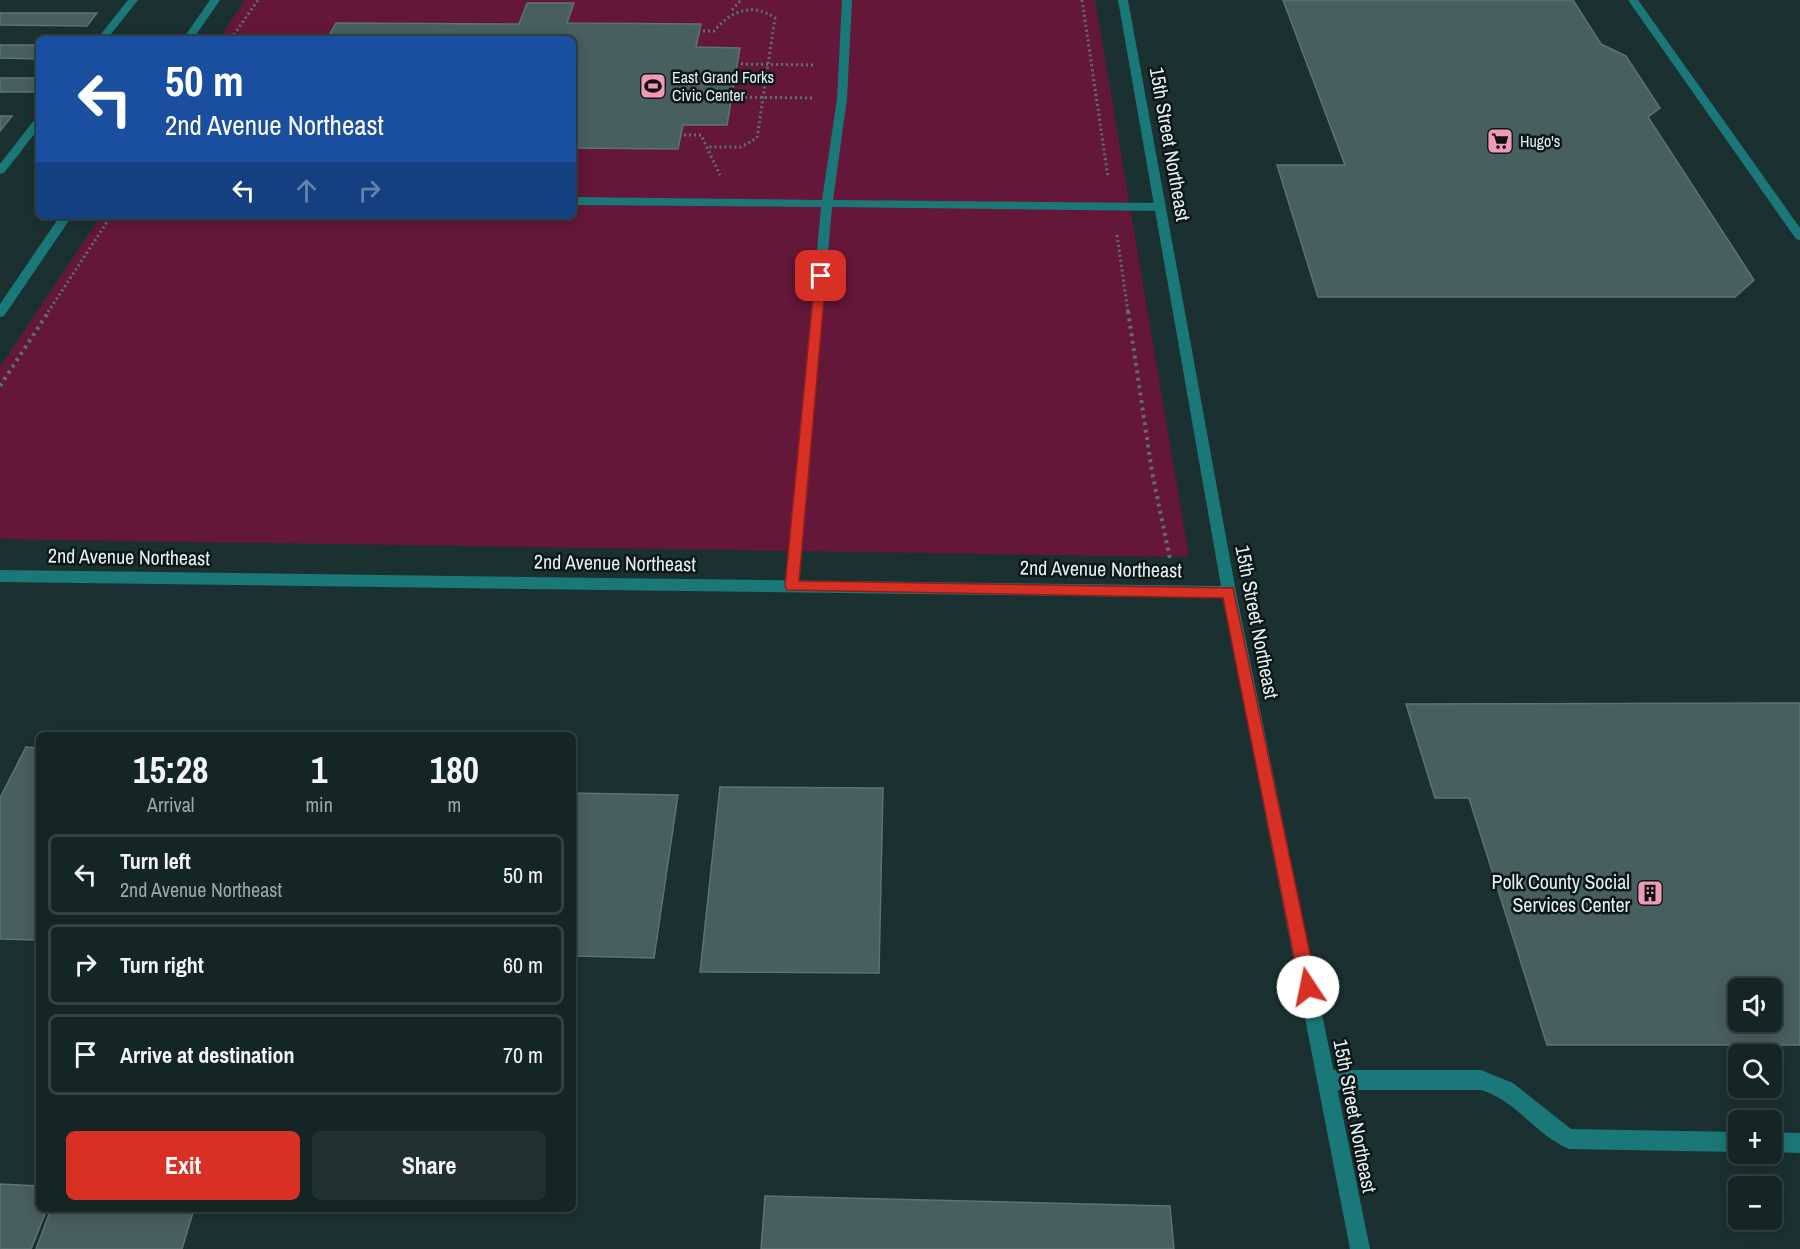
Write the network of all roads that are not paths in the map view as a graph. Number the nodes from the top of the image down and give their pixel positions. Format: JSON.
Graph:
{"nodes":[{"id":1,"x":133,"y":0,"type":"edge"},
{"id":2,"x":215,"y":0,"type":"edge"},
{"id":3,"x":848,"y":0,"type":"edge"},
{"id":4,"x":1124,"y":0,"type":"edge"},
{"id":5,"x":1633,"y":0,"type":"edge"},
{"id":6,"x":104,"y":36,"type":"edge"},
{"id":7,"x":190,"y":36,"type":"edge"},
{"id":8,"x":36,"y":125,"type":"edge"},
{"id":9,"x":0,"y":171,"type":"edge"},
{"id":10,"x":576,"y":201,"type":"edge"},
{"id":11,"x":827,"y":204,"type":"junction"},
{"id":12,"x":1160,"y":207,"type":"junction"},
{"id":13,"x":64,"y":219,"type":"edge"},
{"id":14,"x":1800,"y":236,"type":"edge"},
{"id":15,"x":0,"y":313,"type":"edge"},
{"id":16,"x":0,"y":576,"type":"edge"},
{"id":17,"x":792,"y":586,"type":"junction"},
{"id":18,"x":1229,"y":592,"type":"junction"},
{"id":19,"x":1327,"y":1080,"type":"junction"},
{"id":20,"x":1728,"y":1142,"type":"edge"},
{"id":21,"x":1782,"y":1142,"type":"edge"},
{"id":22,"x":1800,"y":1143,"type":"edge"},
{"id":23,"x":1360,"y":1249,"type":"edge"}],
"edges":[{"from":1,"to":6,"type":"street"},
{"from":2,"to":7,"type":"street"},
{"from":3,"to":11,"type":"street"},
{"from":4,"to":12,"type":"street","name":"15th Street Northeast"},
{"from":5,"to":14,"type":"street"},
{"from":8,"to":9,"type":"street"},
{"from":10,"to":11,"type":"street"},
{"from":11,"to":12,"type":"street"},
{"from":11,"to":17,"type":"street"},
{"from":12,"to":18,"type":"street","name":"15th Street Northeast"},
{"from":13,"to":15,"type":"street"},
{"from":16,"to":17,"type":"street","name":"2nd Avenue Northeast"},
{"from":17,"to":18,"type":"street","name":"2nd Avenue Northeast"},
{"from":18,"to":19,"type":"street","name":"15th Street Northeast"},
{"from":19,"to":20,"type":"street"},
{"from":19,"to":23,"type":"street","name":"15th Street Northeast"},
{"from":21,"to":22,"type":"street"}]}
